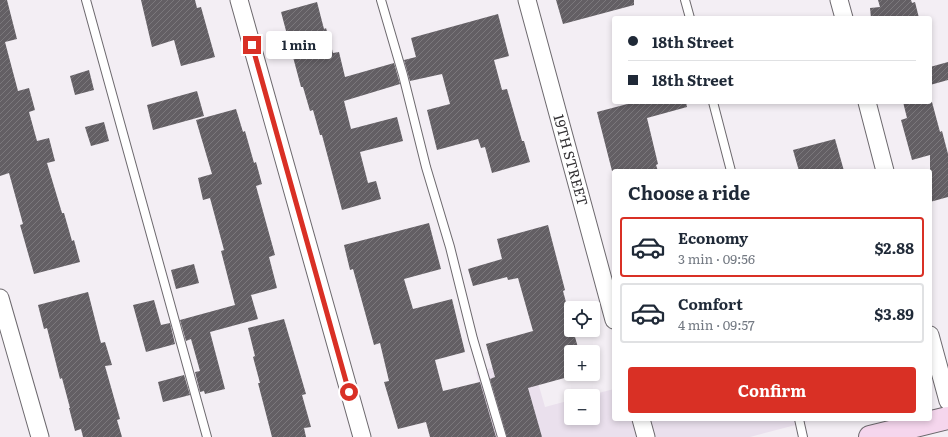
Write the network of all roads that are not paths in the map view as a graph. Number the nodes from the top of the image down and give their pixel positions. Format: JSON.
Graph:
{"nodes":[{"id":1,"x":86,"y":0,"type":"edge"},
{"id":2,"x":239,"y":0,"type":"edge"},
{"id":3,"x":381,"y":0,"type":"edge"},
{"id":4,"x":527,"y":0,"type":"edge"},
{"id":5,"x":685,"y":0,"type":"edge"},
{"id":6,"x":839,"y":0,"type":"edge"},
{"id":7,"x":689,"y":16,"type":"edge"},
{"id":8,"x":843,"y":16,"type":"edge"},
{"id":9,"x":714,"y":104,"type":"edge"},
{"id":10,"x":868,"y":104,"type":"edge"},
{"id":11,"x":730,"y":169,"type":"edge"},
{"id":12,"x":884,"y":169,"type":"edge"},
{"id":13,"x":0,"y":298,"type":"edge"},
{"id":14,"x":612,"y":313,"type":"edge"},
{"id":15,"x":932,"y":342,"type":"edge"},
{"id":16,"x":948,"y":401,"type":"edge"},
{"id":17,"x":948,"y":418,"type":"edge"},
{"id":18,"x":642,"y":421,"type":"edge"},
{"id":19,"x":799,"y":421,"type":"edge"},
{"id":20,"x":40,"y":437,"type":"edge"},
{"id":21,"x":206,"y":437,"type":"edge"},
{"id":22,"x":362,"y":437,"type":"edge"},
{"id":23,"x":502,"y":437,"type":"edge"},
{"id":24,"x":646,"y":437,"type":"edge"},
{"id":25,"x":803,"y":437,"type":"edge"},
{"id":26,"x":870,"y":437,"type":"edge"}],
"edges":[{"from":1,"to":21,"type":"lane"},
{"from":2,"to":22,"type":"street"},
{"from":3,"to":23,"type":"lane"},
{"from":4,"to":14,"type":"street","name":"19TH STREET"},
{"from":5,"to":7,"type":"lane"},
{"from":6,"to":8,"type":"street"},
{"from":9,"to":11,"type":"lane"},
{"from":10,"to":12,"type":"street"},
{"from":13,"to":20,"type":"street"},
{"from":15,"to":16,"type":"street"},
{"from":17,"to":26,"type":"street"},
{"from":18,"to":24,"type":"street"},
{"from":19,"to":25,"type":"lane"}]}
